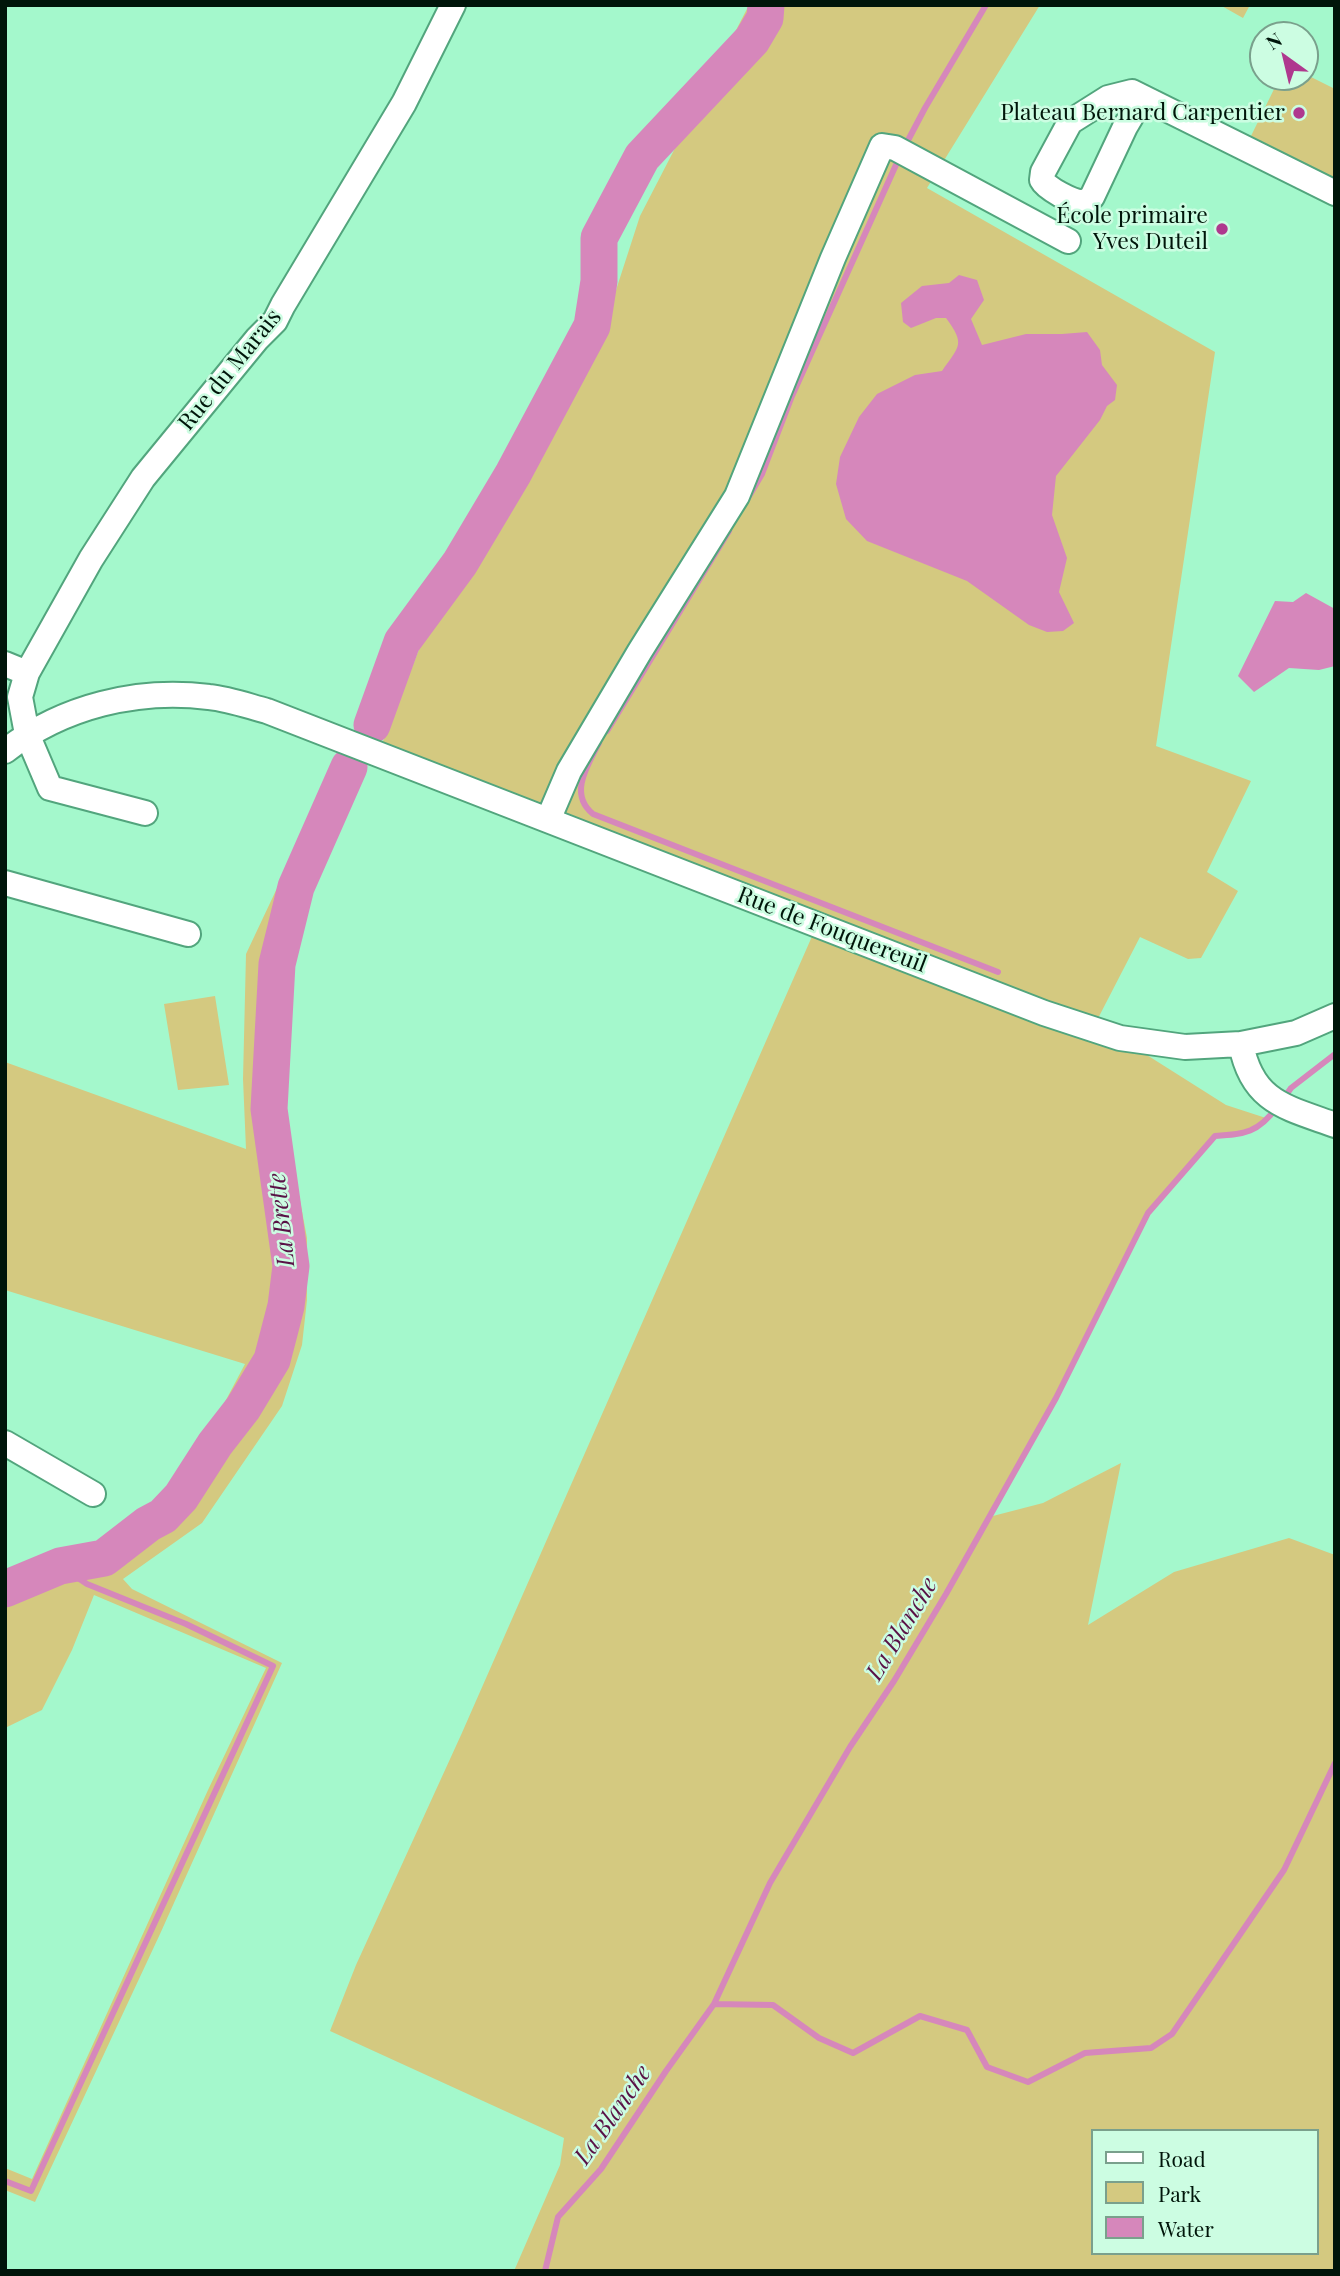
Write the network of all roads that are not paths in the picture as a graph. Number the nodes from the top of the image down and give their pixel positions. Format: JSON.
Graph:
{"nodes":[{"id":1,"x":453,"y":5,"type":"edge"},
{"id":2,"x":1142,"y":98,"type":"junction"},
{"id":3,"x":1335,"y":193,"type":"edge"},
{"id":4,"x":1068,"y":241,"type":"dead end"},
{"id":5,"x":16,"y":668,"type":"edge"},
{"id":6,"x":27,"y":734,"type":"junction"},
{"id":7,"x":5,"y":751,"type":"edge"},
{"id":8,"x":145,"y":813,"type":"dead end"},
{"id":9,"x":548,"y":820,"type":"junction"},
{"id":10,"x":5,"y":883,"type":"edge"},
{"id":11,"x":188,"y":934,"type":"dead end"},
{"id":12,"x":1335,"y":1016,"type":"edge"},
{"id":13,"x":1241,"y":1044,"type":"junction"},
{"id":14,"x":1335,"y":1125,"type":"edge"},
{"id":15,"x":5,"y":1443,"type":"edge"},
{"id":16,"x":93,"y":1494,"type":"dead end"}],
"edges":[{"from":1,"to":5,"type":"street","name":"Rue du Marais"},
{"from":2,"to":2,"type":"street"},
{"from":2,"to":3,"type":"street"},
{"from":4,"to":9,"type":"street"},
{"from":5,"to":6,"type":"street","name":"Rue du Marais"},
{"from":6,"to":7,"type":"street","name":"Rue de Fouquereuil"},
{"from":6,"to":8,"type":"street","name":"Rue du Marais"},
{"from":6,"to":9,"type":"street","name":"Rue de Fouquereuil"},
{"from":9,"to":13,"type":"street","name":"Rue de Fouquereuil"},
{"from":10,"to":11,"type":"street"},
{"from":12,"to":13,"type":"street","name":"Rue de Fouquereuil"},
{"from":13,"to":14,"type":"street"},
{"from":15,"to":16,"type":"street"}]}
